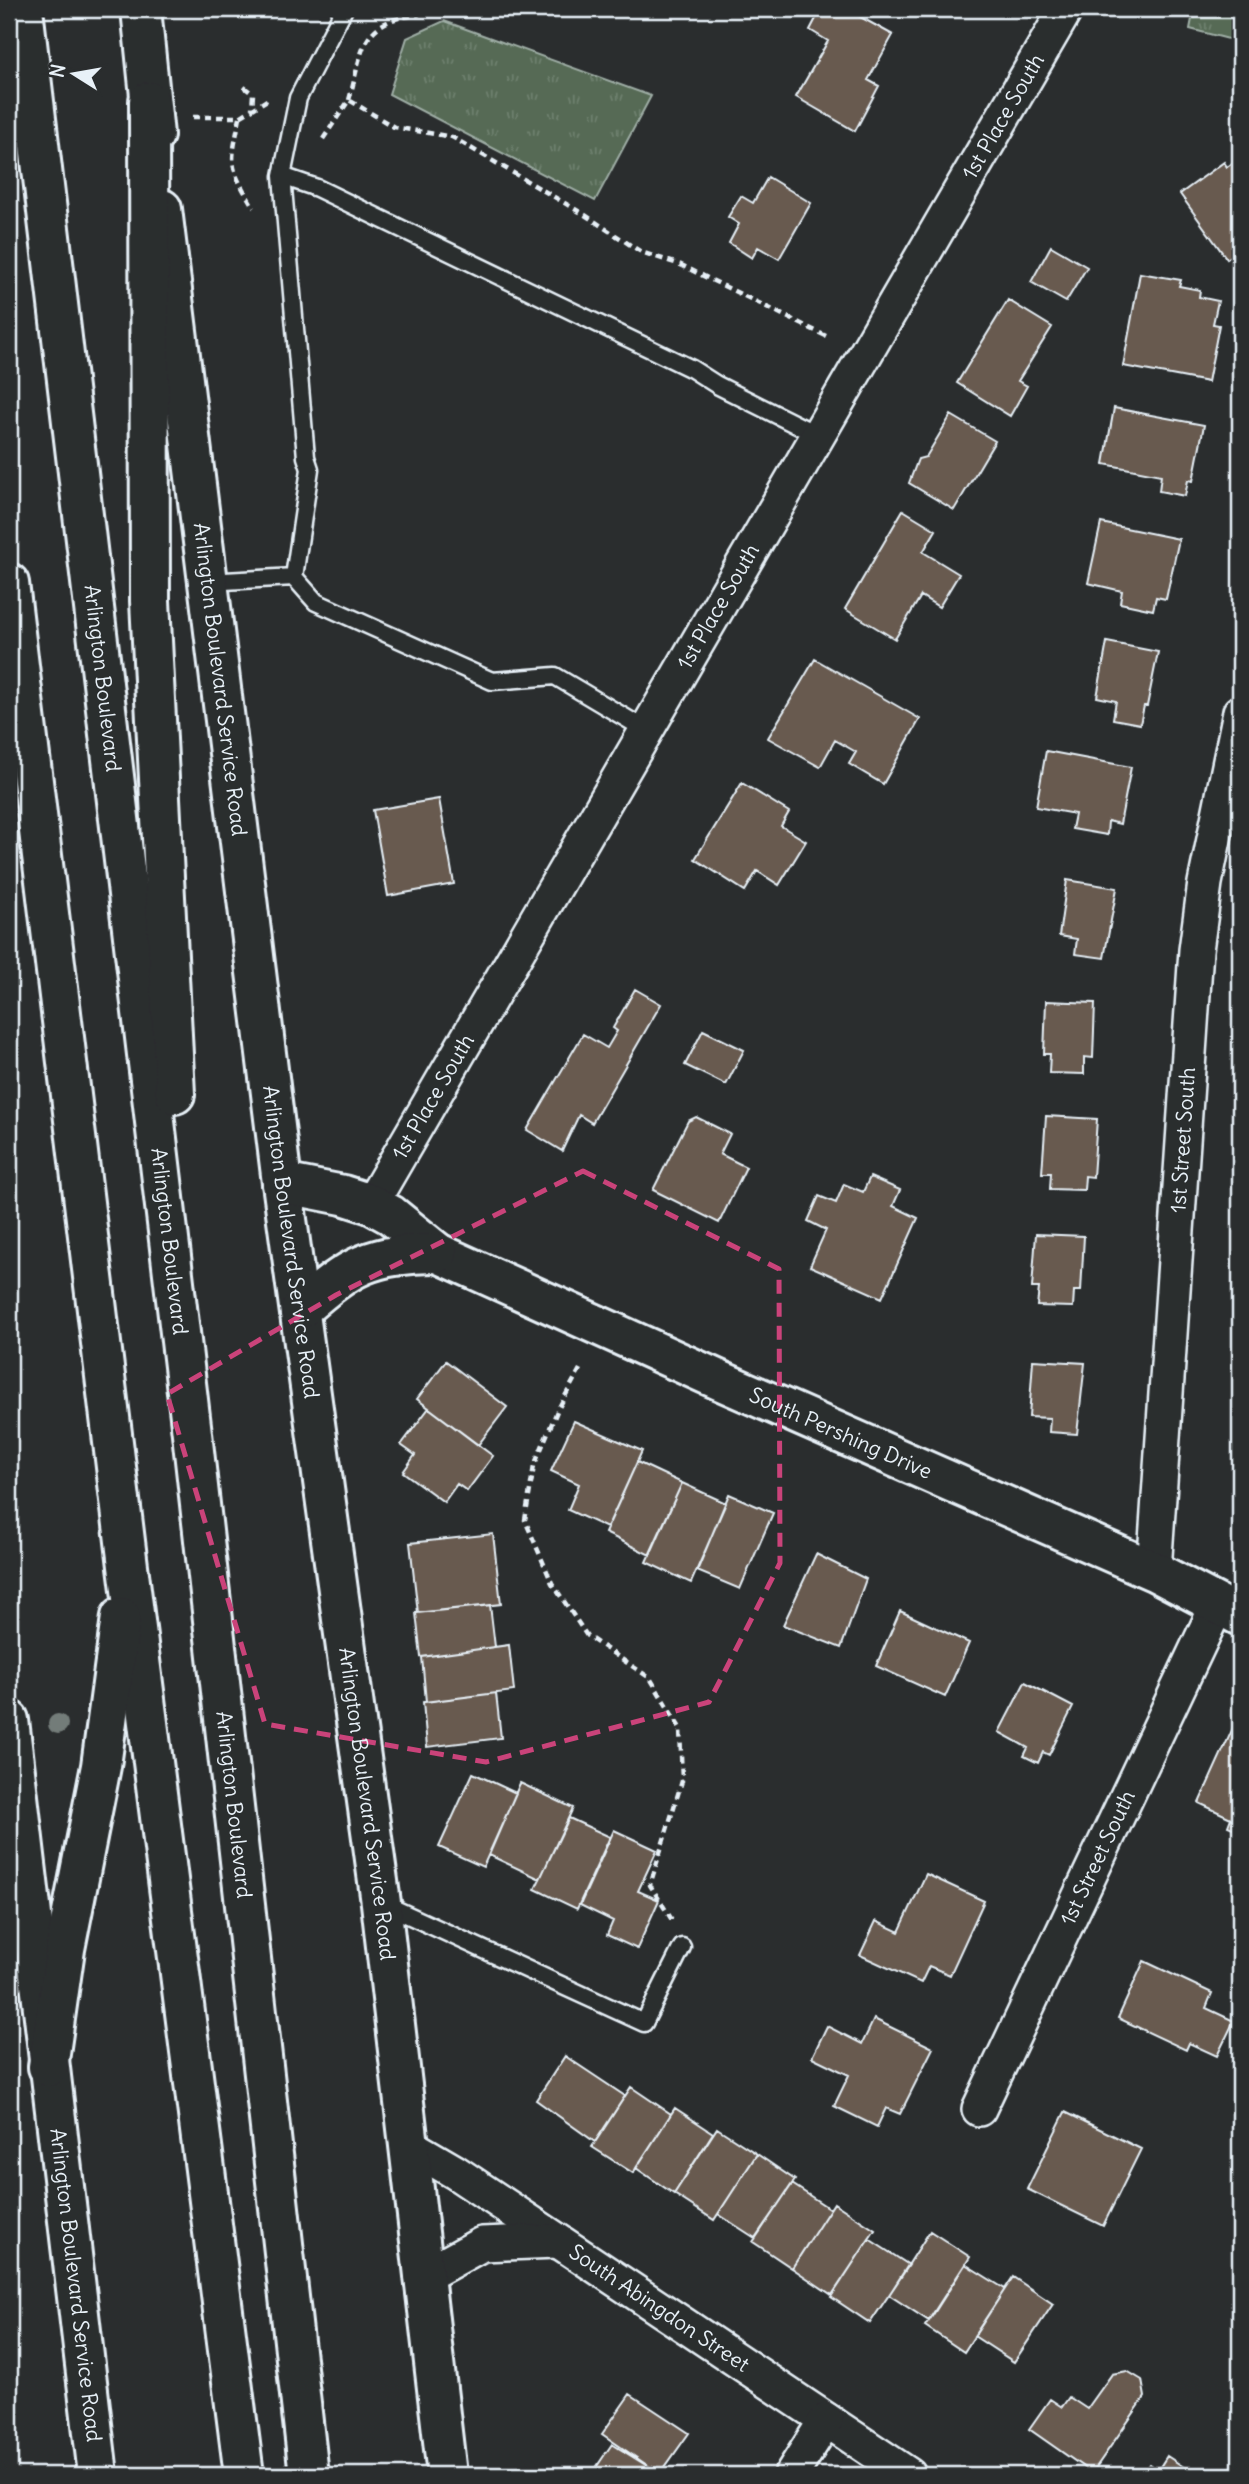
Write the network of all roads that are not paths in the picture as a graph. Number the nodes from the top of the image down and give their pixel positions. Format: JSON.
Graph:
{"nodes":[{"id":1,"x":23,"y":9,"type":"edge"},
{"id":2,"x":141,"y":9,"type":"edge"},
{"id":3,"x":344,"y":9,"type":"edge"},
{"id":4,"x":1066,"y":9,"type":"edge"},
{"id":5,"x":166,"y":109,"type":"junction"},
{"id":6,"x":282,"y":176,"type":"junction"},
{"id":7,"x":817,"y":435,"type":"junction"},
{"id":8,"x":295,"y":577,"type":"junction"},
{"id":9,"x":207,"y":582,"type":"junction"},
{"id":10,"x":9,"y":583,"type":"edge"},
{"id":11,"x":1240,"y":712,"type":"edge"},
{"id":12,"x":646,"y":730,"type":"junction"},
{"id":13,"x":9,"y":792,"type":"edge"},
{"id":14,"x":52,"y":948,"type":"junction"},
{"id":15,"x":282,"y":1183,"type":"junction"},
{"id":16,"x":371,"y":1204,"type":"junction"},
{"id":17,"x":438,"y":1253,"type":"junction"},
{"id":18,"x":301,"y":1309,"type":"junction"},
{"id":19,"x":193,"y":1442,"type":"junction"},
{"id":20,"x":128,"y":1566,"type":"junction"},
{"id":21,"x":1154,"y":1571,"type":"junction"},
{"id":22,"x":1229,"y":1611,"type":"edge"},
{"id":23,"x":9,"y":1720,"type":"edge"},
{"id":24,"x":382,"y":1903,"type":"junction"},
{"id":25,"x":682,"y":1947,"type":"road end"},
{"id":26,"x":48,"y":2067,"type":"junction"},
{"id":27,"x":979,"y":2109,"type":"dead end"},
{"id":28,"x":407,"y":2144,"type":"junction"},
{"id":29,"x":557,"y":2241,"type":"junction"},
{"id":30,"x":422,"y":2277,"type":"junction"},
{"id":31,"x":826,"y":2420,"type":"junction"},
{"id":32,"x":98,"y":2475,"type":"edge"},
{"id":33,"x":244,"y":2475,"type":"edge"},
{"id":34,"x":309,"y":2475,"type":"edge"},
{"id":35,"x":447,"y":2475,"type":"edge"},
{"id":36,"x":791,"y":2475,"type":"edge"},
{"id":37,"x":909,"y":2475,"type":"edge"}],
"edges":[{"from":1,"to":19,"type":"main road","name":"Arlington Boulevard"},
{"from":2,"to":5,"type":"main road","name":"Arlington Boulevard Service Road"},
{"from":3,"to":6,"type":"lane"},
{"from":4,"to":7,"type":"street","name":"1st Place South"},
{"from":5,"to":9,"type":"main road","name":"Arlington Boulevard Service Road"},
{"from":5,"to":19,"type":"main road"},
{"from":6,"to":7,"type":"lane"},
{"from":6,"to":8,"type":"lane"},
{"from":7,"to":12,"type":"street","name":"1st Place South"},
{"from":8,"to":9,"type":"lane"},
{"from":8,"to":12,"type":"lane"},
{"from":9,"to":15,"type":"main road","name":"Arlington Boulevard Service Road"},
{"from":10,"to":14,"type":"main road"},
{"from":11,"to":21,"type":"street","name":"1st Street South"},
{"from":12,"to":16,"type":"street","name":"1st Place South"},
{"from":13,"to":14,"type":"main road"},
{"from":14,"to":20,"type":"main road"},
{"from":15,"to":16,"type":"main road","name":"South Pershing Drive"},
{"from":15,"to":18,"type":"main road","name":"Arlington Boulevard Service Road"},
{"from":16,"to":17,"type":"main road","name":"South Pershing Drive"},
{"from":17,"to":18,"type":"main road","name":"South Pershing Drive"},
{"from":17,"to":21,"type":"main road","name":"South Pershing Drive"},
{"from":18,"to":24,"type":"main road","name":"Arlington Boulevard Service Road"},
{"from":19,"to":34,"type":"main road","name":"Arlington Boulevard"},
{"from":20,"to":26,"type":"main road"},
{"from":20,"to":33,"type":"main road"},
{"from":21,"to":22,"type":"main road","name":"South Pershing Drive"},
{"from":22,"to":27,"type":"street","name":"1st Street South"},
{"from":23,"to":26,"type":"main road","name":"Arlington Boulevard Service Road"},
{"from":24,"to":25,"type":"lane"},
{"from":24,"to":28,"type":"main road","name":"Arlington Boulevard Service Road"},
{"from":26,"to":32,"type":"main road","name":"Arlington Boulevard Service Road"},
{"from":28,"to":29,"type":"street","name":"South Abingdon Street"},
{"from":28,"to":30,"type":"main road","name":"Arlington Boulevard Service Road"},
{"from":29,"to":30,"type":"street"},
{"from":29,"to":31,"type":"street","name":"South Abingdon Street"},
{"from":30,"to":35,"type":"main road","name":"Arlington Boulevard Service Road"},
{"from":31,"to":36,"type":"street"},
{"from":31,"to":37,"type":"street","name":"South Abingdon Street"}]}
